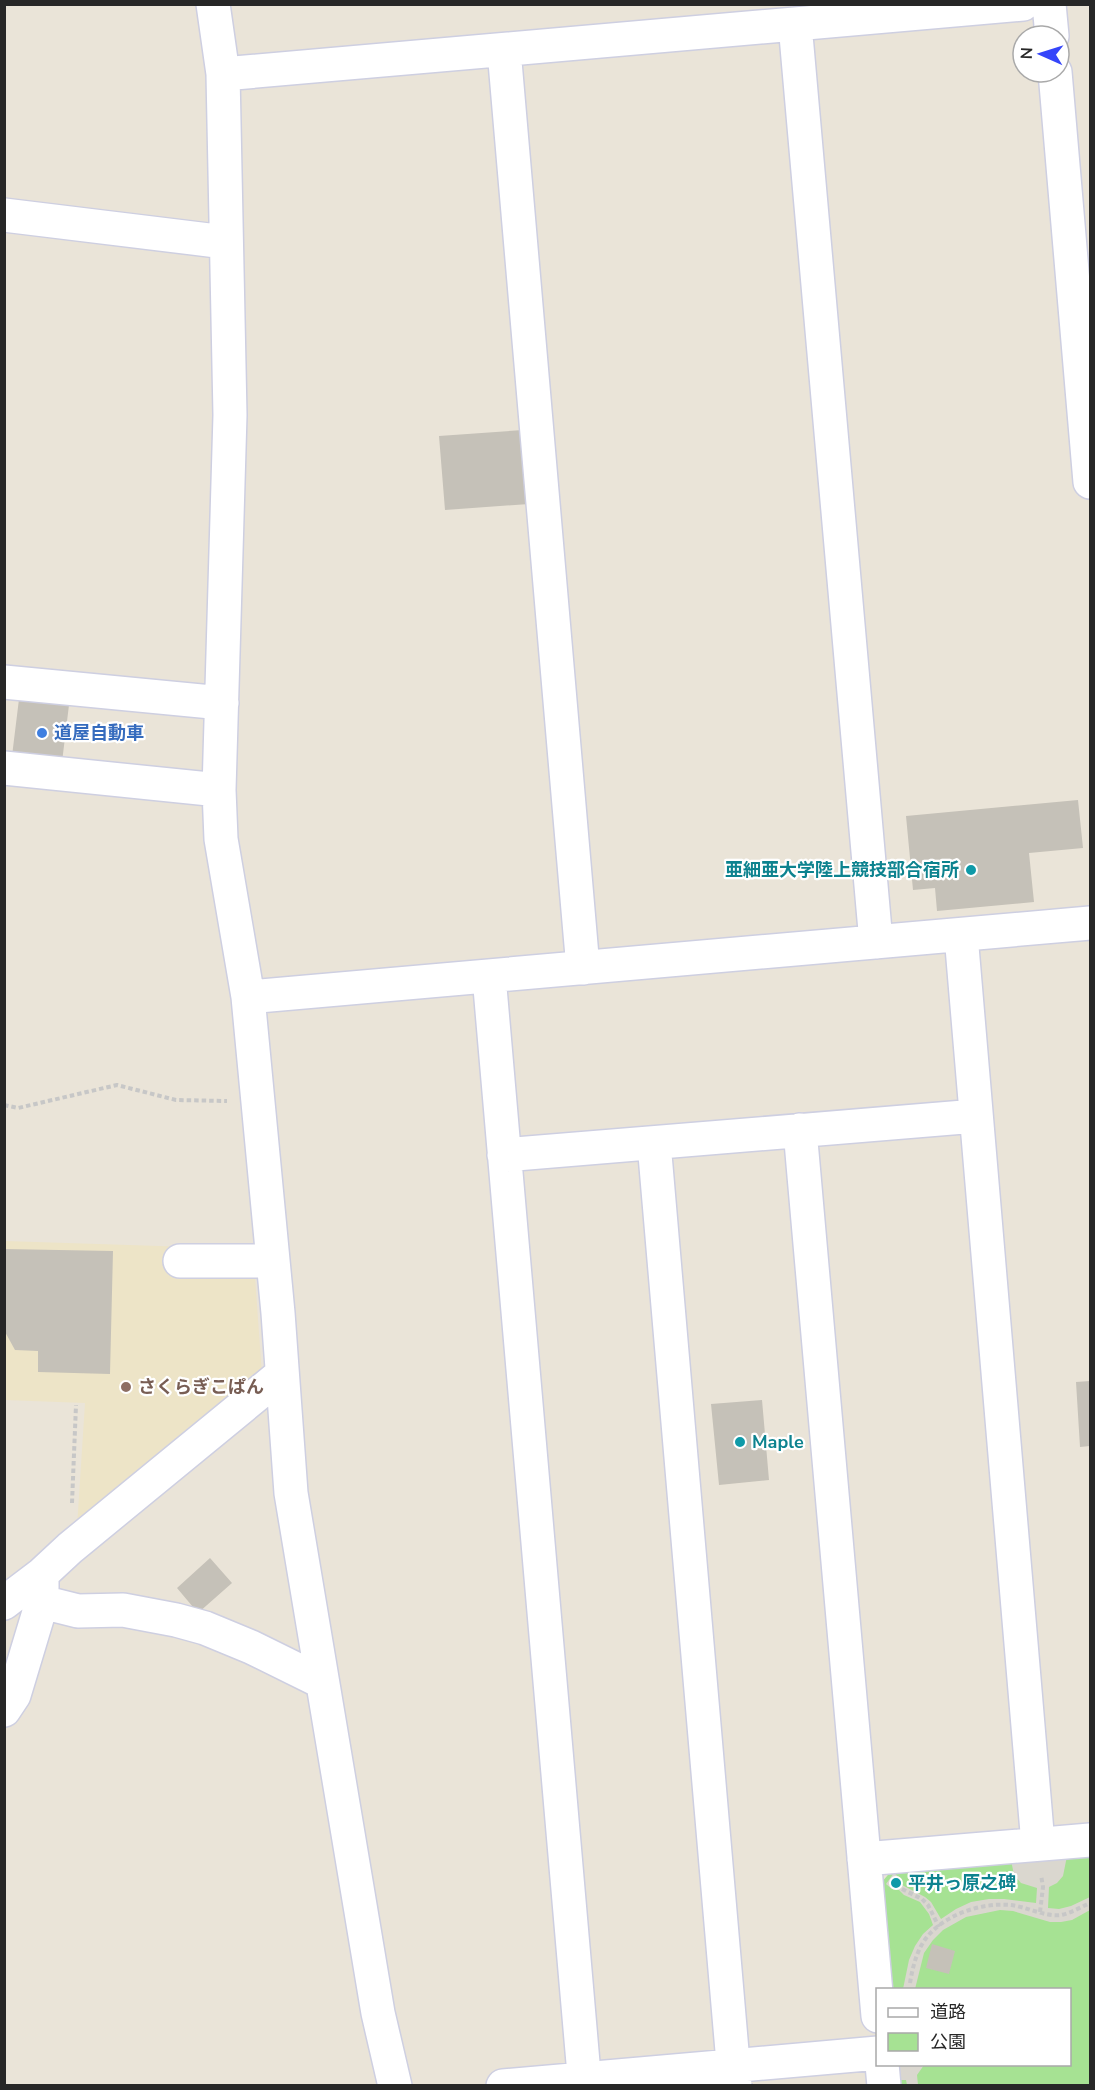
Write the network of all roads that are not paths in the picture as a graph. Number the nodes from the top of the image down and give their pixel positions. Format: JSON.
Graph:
{"nodes":[{"id":1,"x":213,"y":4,"type":"edge"},
{"id":2,"x":1023,"y":4,"type":"edge"},
{"id":3,"x":1049,"y":4,"type":"edge"},
{"id":4,"x":795,"y":24,"type":"junction"},
{"id":5,"x":1051,"y":24,"type":"edge"},
{"id":6,"x":504,"y":50,"type":"junction"},
{"id":7,"x":223,"y":74,"type":"junction"},
{"id":8,"x":1056,"y":84,"type":"edge"},
{"id":9,"x":4,"y":215,"type":"edge"},
{"id":10,"x":225,"y":242,"type":"junction"},
{"id":11,"x":1090,"y":482,"type":"edge"},
{"id":12,"x":4,"y":682,"type":"edge"},
{"id":13,"x":222,"y":703,"type":"junction"},
{"id":14,"x":4,"y":768,"type":"edge"},
{"id":15,"x":219,"y":790,"type":"junction"},
{"id":16,"x":1090,"y":923,"type":"edge"},
{"id":17,"x":961,"y":935,"type":"junction"},
{"id":18,"x":876,"y":942,"type":"junction"},
{"id":19,"x":583,"y":968,"type":"junction"},
{"id":20,"x":489,"y":976,"type":"junction"},
{"id":21,"x":248,"y":997,"type":"junction"},
{"id":22,"x":976,"y":1116,"type":"junction"},
{"id":23,"x":800,"y":1131,"type":"junction"},
{"id":24,"x":654,"y":1143,"type":"junction"},
{"id":25,"x":504,"y":1155,"type":"junction"},
{"id":26,"x":180,"y":1261,"type":"dead end"},
{"id":27,"x":273,"y":1261,"type":"junction"},
{"id":28,"x":282,"y":1374,"type":"junction"},
{"id":29,"x":31,"y":1583,"type":"edge"},
{"id":30,"x":4,"y":1603,"type":"edge"},
{"id":31,"x":322,"y":1682,"type":"junction"},
{"id":32,"x":4,"y":1710,"type":"edge"},
{"id":33,"x":1090,"y":1840,"type":"edge"},
{"id":34,"x":1039,"y":1856,"type":"junction"},
{"id":35,"x":864,"y":1859,"type":"junction"},
{"id":36,"x":876,"y":1994,"type":"edge"},
{"id":37,"x":876,"y":2053,"type":"edge"},
{"id":38,"x":882,"y":2066,"type":"edge"},
{"id":39,"x":734,"y":2075,"type":"edge"},
{"id":40,"x":585,"y":2082,"type":"edge"},
{"id":41,"x":395,"y":2085,"type":"edge"},
{"id":42,"x":503,"y":2085,"type":"edge"},
{"id":43,"x":884,"y":2085,"type":"edge"}],
"edges":[{"from":1,"to":7,"type":"street"},
{"from":2,"to":4,"type":"street"},
{"from":3,"to":5,"type":"street"},
{"from":4,"to":6,"type":"street"},
{"from":4,"to":18,"type":"street"},
{"from":6,"to":7,"type":"street"},
{"from":6,"to":19,"type":"street"},
{"from":7,"to":10,"type":"street"},
{"from":8,"to":11,"type":"street"},
{"from":9,"to":10,"type":"street"},
{"from":10,"to":13,"type":"street"},
{"from":12,"to":13,"type":"street"},
{"from":13,"to":15,"type":"street"},
{"from":14,"to":15,"type":"street"},
{"from":15,"to":21,"type":"street"},
{"from":16,"to":17,"type":"street"},
{"from":17,"to":18,"type":"street"},
{"from":17,"to":22,"type":"street"},
{"from":18,"to":19,"type":"street"},
{"from":19,"to":20,"type":"street"},
{"from":20,"to":21,"type":"street"},
{"from":20,"to":25,"type":"street"},
{"from":21,"to":27,"type":"street"},
{"from":22,"to":23,"type":"street"},
{"from":22,"to":34,"type":"street"},
{"from":23,"to":24,"type":"street"},
{"from":23,"to":35,"type":"street"},
{"from":24,"to":25,"type":"street"},
{"from":24,"to":39,"type":"street"},
{"from":25,"to":40,"type":"street"},
{"from":26,"to":27,"type":"street"},
{"from":27,"to":28,"type":"street"},
{"from":28,"to":29,"type":"street"},
{"from":28,"to":31,"type":"street"},
{"from":29,"to":30,"type":"street"},
{"from":29,"to":31,"type":"street"},
{"from":29,"to":32,"type":"street"},
{"from":31,"to":41,"type":"street"},
{"from":33,"to":34,"type":"street"},
{"from":34,"to":35,"type":"street"},
{"from":35,"to":36,"type":"street"},
{"from":37,"to":39,"type":"street"},
{"from":38,"to":43,"type":"street"},
{"from":39,"to":40,"type":"street"},
{"from":40,"to":42,"type":"street"}]}
